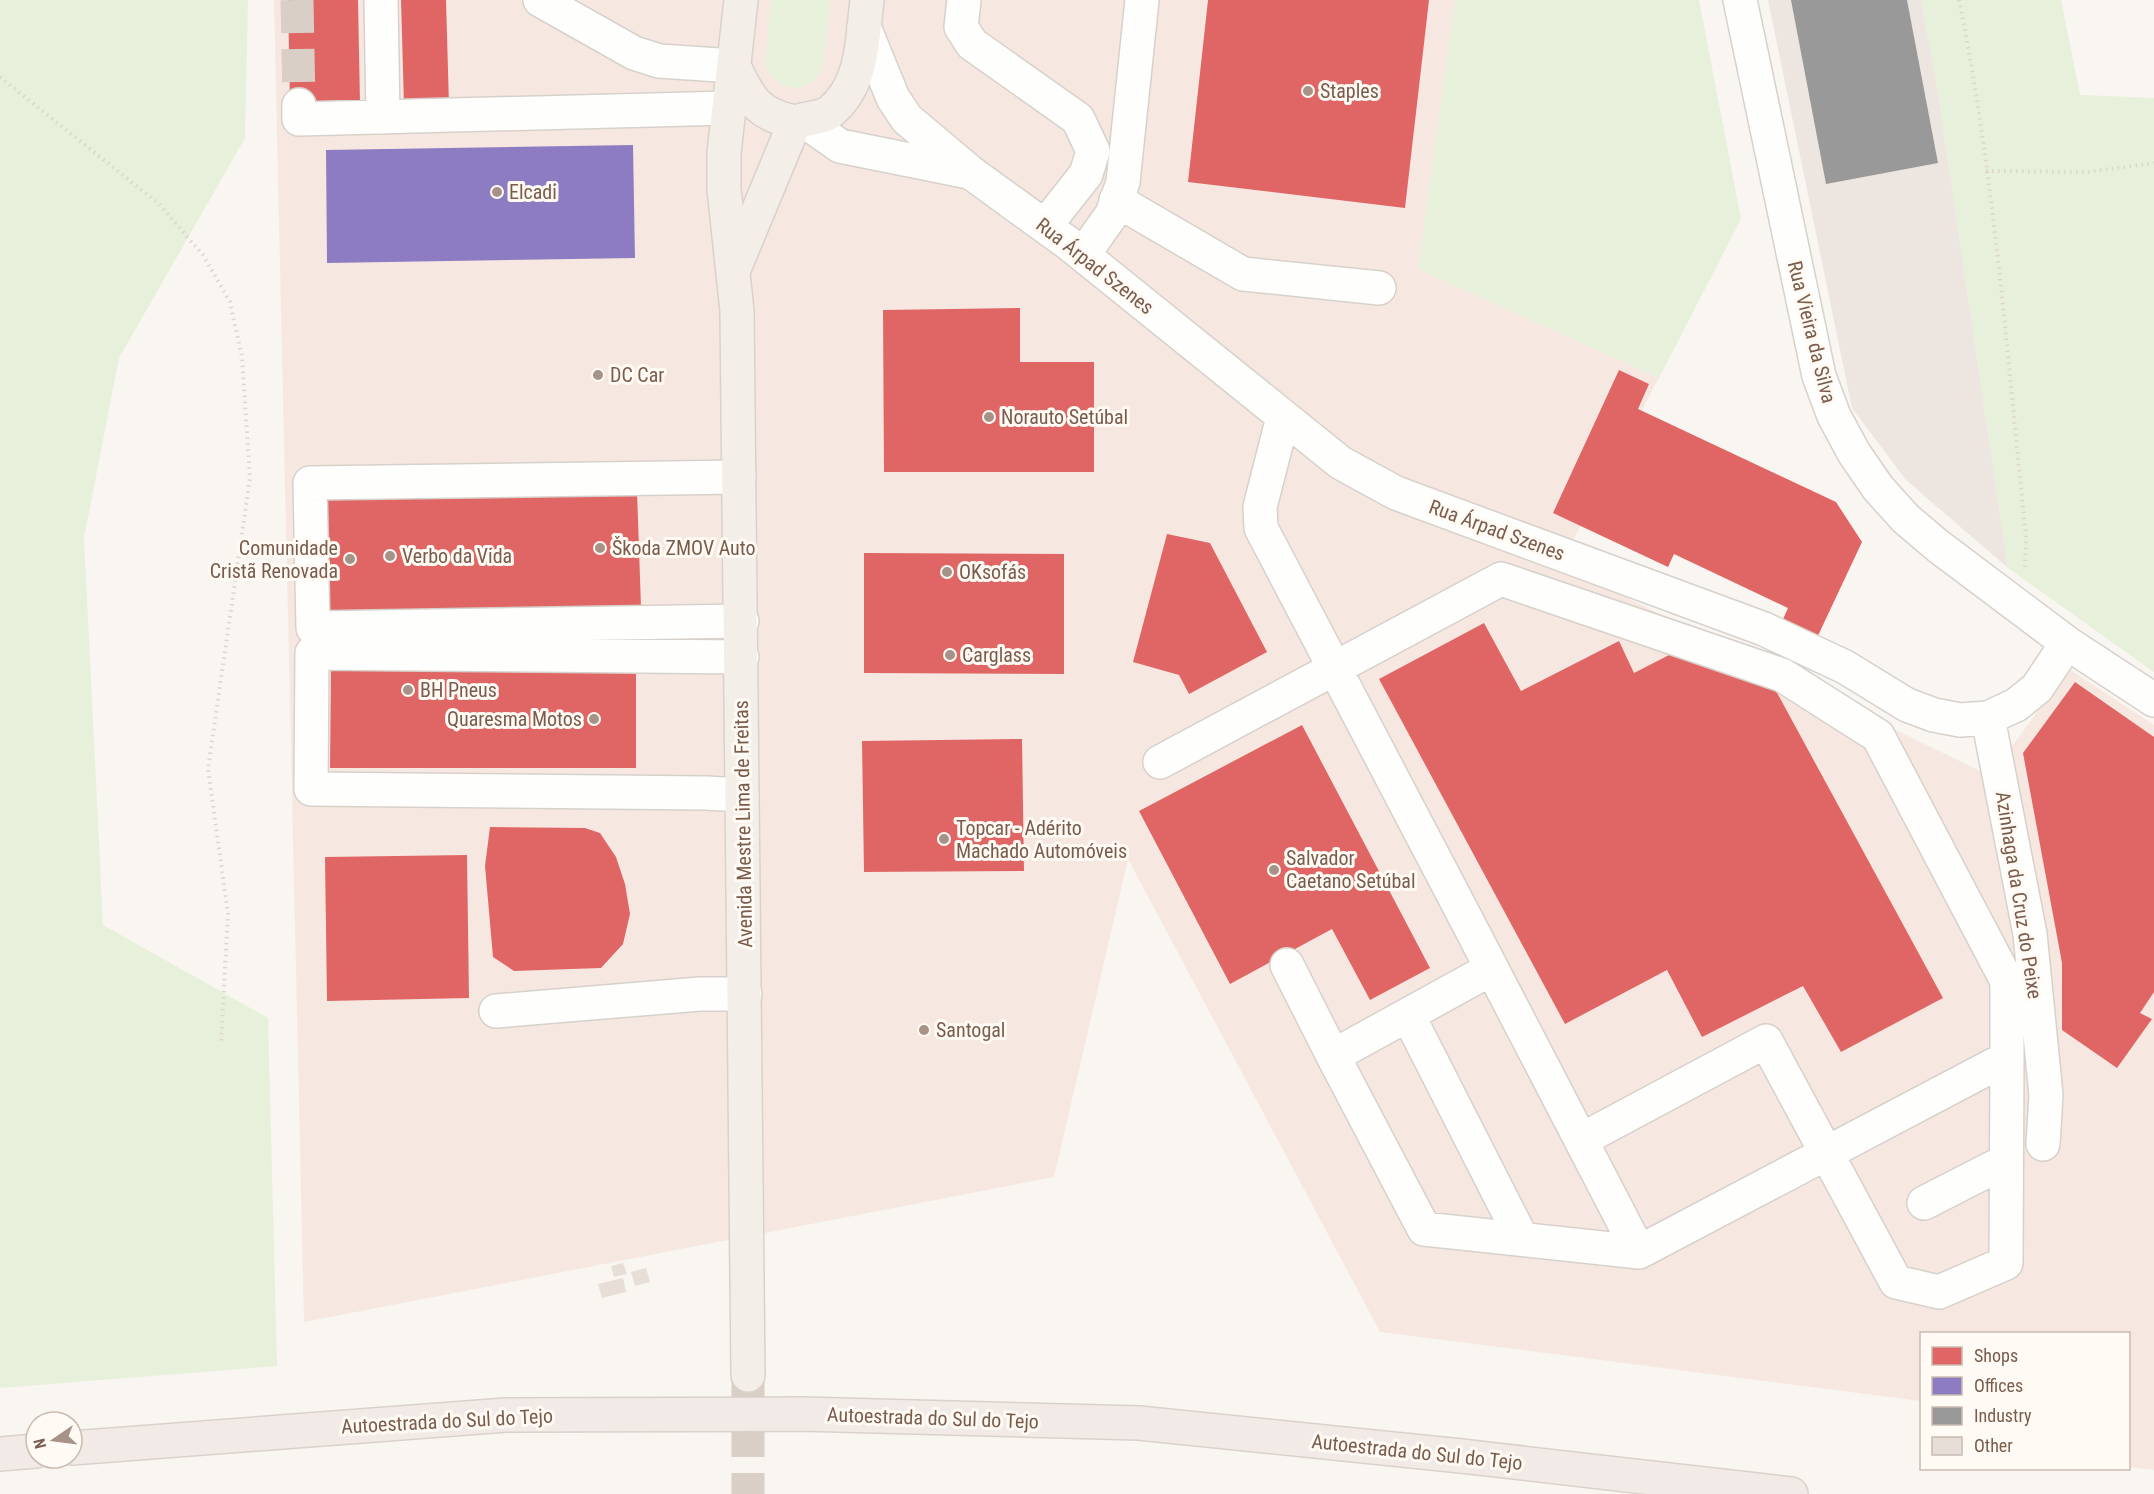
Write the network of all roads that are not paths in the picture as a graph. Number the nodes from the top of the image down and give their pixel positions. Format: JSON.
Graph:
{"nodes":[{"id":1,"x":381,"y":0,"type":"edge"},
{"id":2,"x":540,"y":0,"type":"edge"},
{"id":3,"x":741,"y":0,"type":"edge"},
{"id":4,"x":963,"y":0,"type":"edge"},
{"id":5,"x":1142,"y":0,"type":"edge"},
{"id":6,"x":1740,"y":0,"type":"edge"},
{"id":7,"x":865,"y":14,"type":"edge"},
{"id":8,"x":734,"y":66,"type":"junction"},
{"id":9,"x":299,"y":105,"type":"dead end"},
{"id":10,"x":728,"y":108,"type":"junction"},
{"id":11,"x":383,"y":117,"type":"junction"},
{"id":12,"x":799,"y":121,"type":"junction"},
{"id":13,"x":970,"y":172,"type":"junction"},
{"id":14,"x":1116,"y":200,"type":"junction"},
{"id":15,"x":1045,"y":226,"type":"junction"},
{"id":16,"x":1083,"y":255,"type":"junction"},
{"id":17,"x":732,"y":273,"type":"junction"},
{"id":18,"x":1379,"y":288,"type":"dead end"},
{"id":19,"x":1283,"y":417,"type":"junction"},
{"id":20,"x":739,"y":477,"type":"junction"},
{"id":21,"x":742,"y":621,"type":"junction"},
{"id":22,"x":2067,"y":643,"type":"junction"},
{"id":23,"x":742,"y":657,"type":"junction"},
{"id":24,"x":1334,"y":668,"type":"junction"},
{"id":25,"x":2154,"y":700,"type":"edge"},
{"id":26,"x":1988,"y":718,"type":"junction"},
{"id":27,"x":1160,"y":762,"type":"dead end"},
{"id":28,"x":742,"y":795,"type":"junction"},
{"id":29,"x":1287,"y":965,"type":"dead end"},
{"id":30,"x":1491,"y":969,"type":"junction"},
{"id":31,"x":745,"y":994,"type":"junction"},
{"id":32,"x":496,"y":1011,"type":"dead end"},
{"id":33,"x":1408,"y":1015,"type":"junction"},
{"id":34,"x":1333,"y":1056,"type":"junction"},
{"id":35,"x":2007,"y":1058,"type":"junction"},
{"id":36,"x":1581,"y":1140,"type":"junction"},
{"id":37,"x":2043,"y":1144,"type":"dead end"},
{"id":38,"x":1826,"y":1153,"type":"junction"},
{"id":39,"x":2006,"y":1161,"type":"junction"},
{"id":40,"x":1924,"y":1203,"type":"dead end"},
{"id":41,"x":1522,"y":1239,"type":"junction"},
{"id":42,"x":1639,"y":1252,"type":"junction"},
{"id":43,"x":748,"y":1375,"type":"tunnel mouth"},
{"id":44,"x":84,"y":1447,"type":"edge"},
{"id":45,"x":24,"y":1452,"type":"edge"},
{"id":46,"x":0,"y":1454,"type":"edge"},
{"id":47,"x":1791,"y":1494,"type":"edge"}],
"edges":[{"from":1,"to":11,"type":"street"},
{"from":2,"to":8,"type":"street"},
{"from":3,"to":8,"type":"main road","name":"Avenida Mestre Lima de Freitas"},
{"from":4,"to":15,"type":"street"},
{"from":5,"to":14,"type":"street"},
{"from":6,"to":22,"type":"street","name":"Rua Vieira da Silva"},
{"from":7,"to":12,"type":"main road"},
{"from":7,"to":13,"type":"street","name":"Rua Árpad Szenes"},
{"from":8,"to":10,"type":"main road","name":"Avenida Mestre Lima de Freitas"},
{"from":8,"to":12,"type":"main road"},
{"from":9,"to":11,"type":"street"},
{"from":10,"to":11,"type":"street"},
{"from":10,"to":17,"type":"main road","name":"Avenida Mestre Lima de Freitas"},
{"from":12,"to":13,"type":"street","name":"Rua Árpad Szenes"},
{"from":12,"to":17,"type":"main road"},
{"from":13,"to":15,"type":"street","name":"Rua Árpad Szenes"},
{"from":14,"to":16,"type":"street"},
{"from":14,"to":18,"type":"street"},
{"from":15,"to":16,"type":"street","name":"Rua Árpad Szenes"},
{"from":16,"to":19,"type":"street","name":"Rua Árpad Szenes"},
{"from":17,"to":20,"type":"main road","name":"Avenida Mestre Lima de Freitas"},
{"from":19,"to":24,"type":"street"},
{"from":19,"to":26,"type":"street","name":"Rua Árpad Szenes"},
{"from":20,"to":21,"type":"main road","name":"Avenida Mestre Lima de Freitas"},
{"from":20,"to":21,"type":"street"},
{"from":21,"to":23,"type":"main road","name":"Avenida Mestre Lima de Freitas"},
{"from":22,"to":25,"type":"street","name":"Rua Vieira da Silva"},
{"from":22,"to":26,"type":"street","name":"Rua Árpad Szenes"},
{"from":23,"to":28,"type":"main road","name":"Avenida Mestre Lima de Freitas"},
{"from":23,"to":28,"type":"street"},
{"from":24,"to":27,"type":"street"},
{"from":24,"to":30,"type":"street"},
{"from":24,"to":35,"type":"street"},
{"from":26,"to":37,"type":"street","name":"Azinhaga da Cruz do Peixe"},
{"from":28,"to":31,"type":"main road","name":"Avenida Mestre Lima de Freitas"},
{"from":29,"to":34,"type":"street"},
{"from":30,"to":33,"type":"street"},
{"from":30,"to":36,"type":"street"},
{"from":31,"to":32,"type":"street"},
{"from":31,"to":43,"type":"main road","name":"Avenida Mestre Lima de Freitas"},
{"from":33,"to":34,"type":"street"},
{"from":33,"to":41,"type":"street"},
{"from":34,"to":41,"type":"street"},
{"from":35,"to":38,"type":"street"},
{"from":35,"to":39,"type":"street"},
{"from":36,"to":38,"type":"street"},
{"from":36,"to":42,"type":"street"},
{"from":38,"to":39,"type":"street"},
{"from":38,"to":42,"type":"street"},
{"from":39,"to":40,"type":"street"},
{"from":41,"to":42,"type":"street"},
{"from":44,"to":47,"type":"highway","name":"Autoestrada do Sul do Tejo"},
{"from":45,"to":46,"type":"highway"}]}
